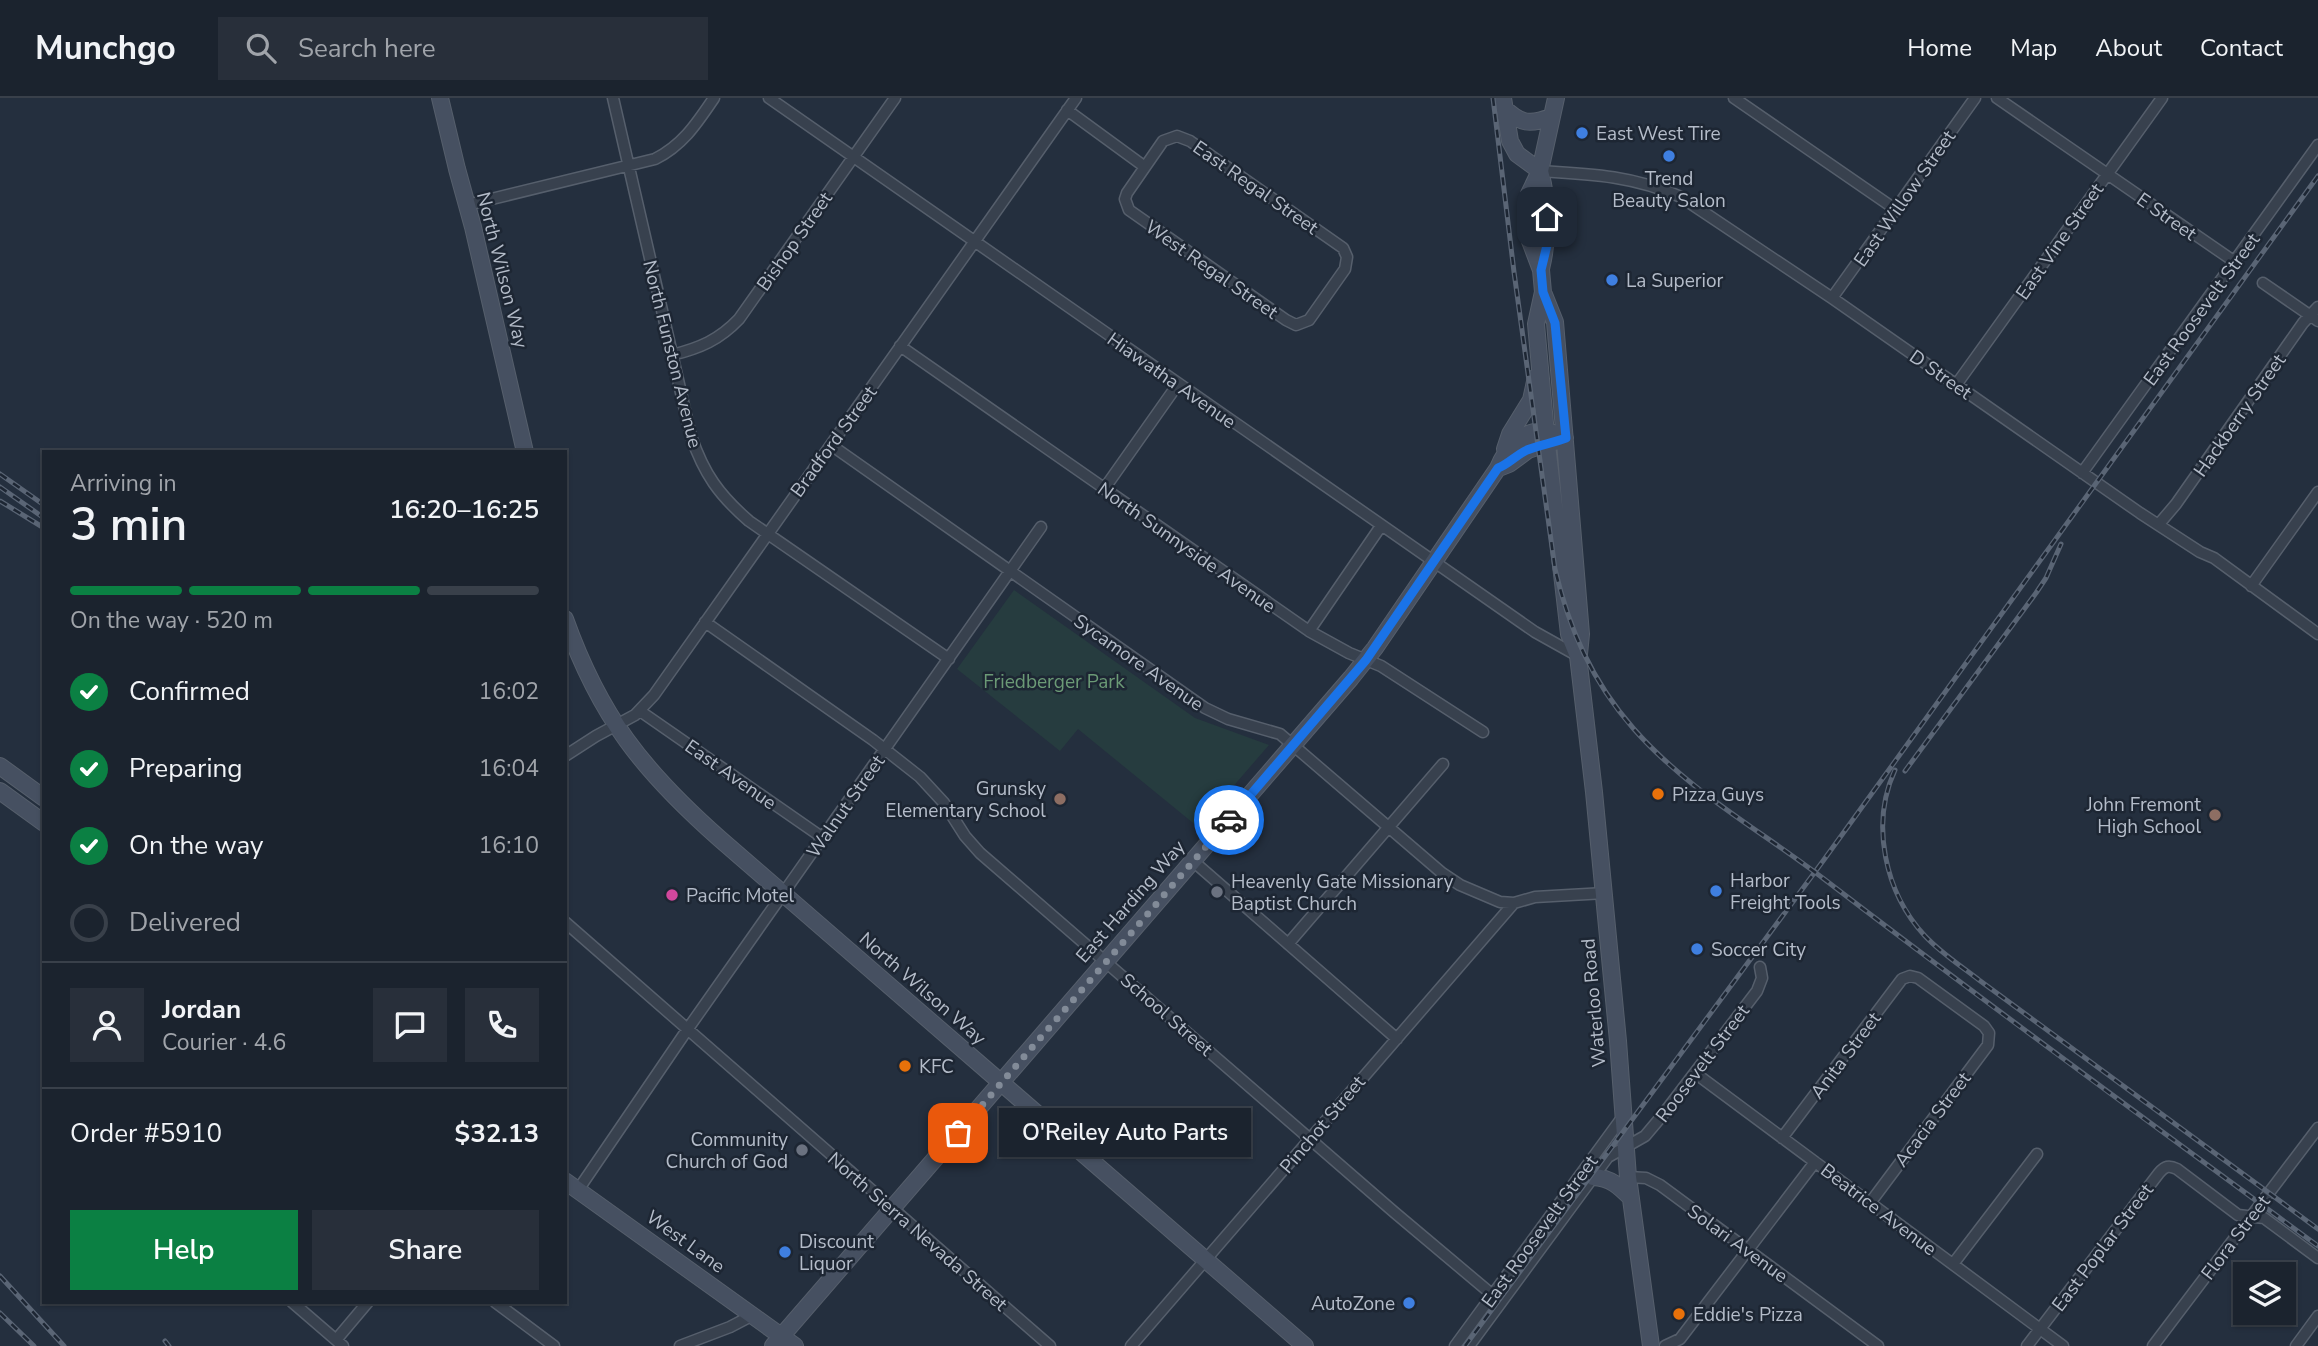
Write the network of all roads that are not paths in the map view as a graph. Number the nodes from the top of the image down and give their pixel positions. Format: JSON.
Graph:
{"nodes":[{"id":1,"x":440,"y":98,"type":"edge"},
{"id":2,"x":612,"y":98,"type":"edge"},
{"id":3,"x":714,"y":98,"type":"edge"},
{"id":4,"x":769,"y":98,"type":"edge"},
{"id":5,"x":895,"y":98,"type":"edge"},
{"id":6,"x":1076,"y":98,"type":"edge"},
{"id":7,"x":1556,"y":98,"type":"edge"},
{"id":8,"x":1734,"y":98,"type":"edge"},
{"id":9,"x":1975,"y":98,"type":"edge"},
{"id":10,"x":1997,"y":98,"type":"edge"},
{"id":11,"x":2162,"y":98,"type":"edge"},
{"id":12,"x":1504,"y":103,"type":"edge"},
{"id":13,"x":1067,"y":110,"type":"junction"},
{"id":14,"x":1551,"y":117,"type":"junction"},
{"id":15,"x":2318,"y":145,"type":"edge"},
{"id":16,"x":853,"y":157,"type":"junction"},
{"id":17,"x":628,"y":167,"type":"junction"},
{"id":18,"x":1145,"y":167,"type":"junction"},
{"id":19,"x":1540,"y":171,"type":"junction"},
{"id":20,"x":2107,"y":174,"type":"junction"},
{"id":21,"x":467,"y":205,"type":"junction"},
{"id":22,"x":1895,"y":209,"type":"junction"},
{"id":23,"x":973,"y":241,"type":"junction"},
{"id":24,"x":2235,"y":262,"type":"junction"},
{"id":25,"x":2263,"y":283,"type":"dead end"},
{"id":26,"x":1331,"y":290,"type":"joint"},
{"id":27,"x":1543,"y":292,"type":"junction"},
{"id":28,"x":1832,"y":298,"type":"junction"},
{"id":29,"x":2318,"y":307,"type":"edge"},
{"id":30,"x":2314,"y":319,"type":"edge"},
{"id":31,"x":900,"y":346,"type":"junction"},
{"id":32,"x":672,"y":355,"type":"junction"},
{"id":33,"x":1540,"y":361,"type":"junction"},
{"id":34,"x":1178,"y":383,"type":"junction"},
{"id":35,"x":1956,"y":385,"type":"junction"},
{"id":36,"x":1546,"y":438,"type":"junction"},
{"id":37,"x":1566,"y":438,"type":"junction"},
{"id":38,"x":831,"y":445,"type":"junction"},
{"id":39,"x":525,"y":450,"type":"edge"},
{"id":40,"x":1500,"y":462,"type":"junction"},
{"id":41,"x":2082,"y":473,"type":"junction"},
{"id":42,"x":1104,"y":489,"type":"junction"},
{"id":43,"x":2318,"y":492,"type":"edge"},
{"id":44,"x":2159,"y":524,"type":"junction"},
{"id":45,"x":1381,"y":526,"type":"junction"},
{"id":46,"x":1041,"y":527,"type":"dead end"},
{"id":47,"x":766,"y":533,"type":"junction"},
{"id":48,"x":1434,"y":563,"type":"junction"},
{"id":49,"x":1010,"y":572,"type":"junction"},
{"id":50,"x":2251,"y":586,"type":"junction"},
{"id":51,"x":705,"y":622,"type":"junction"},
{"id":52,"x":567,"y":625,"type":"edge"},
{"id":53,"x":1308,"y":631,"type":"junction"},
{"id":54,"x":2318,"y":634,"type":"edge"},
{"id":55,"x":1578,"y":656,"type":"junction"},
{"id":56,"x":949,"y":659,"type":"junction"},
{"id":57,"x":1366,"y":660,"type":"junction"},
{"id":58,"x":640,"y":710,"type":"junction"},
{"id":59,"x":616,"y":726,"type":"junction"},
{"id":60,"x":1483,"y":732,"type":"dead end"},
{"id":61,"x":1294,"y":745,"type":"junction"},
{"id":62,"x":885,"y":750,"type":"junction"},
{"id":63,"x":567,"y":755,"type":"edge"},
{"id":64,"x":1443,"y":764,"type":"dead end"},
{"id":65,"x":0,"y":766,"type":"edge"},
{"id":66,"x":0,"y":779,"type":"edge"},
{"id":67,"x":0,"y":791,"type":"edge"},
{"id":68,"x":41,"y":795,"type":"edge"},
{"id":69,"x":14,"y":802,"type":"junction"},
{"id":70,"x":42,"y":812,"type":"edge"},
{"id":71,"x":42,"y":822,"type":"edge"},
{"id":72,"x":1390,"y":827,"type":"junction"},
{"id":73,"x":822,"y":838,"type":"junction"},
{"id":74,"x":1193,"y":861,"type":"junction"},
{"id":75,"x":1605,"y":893,"type":"junction"},
{"id":76,"x":783,"y":894,"type":"junction"},
{"id":77,"x":1514,"y":903,"type":"junction"},
{"id":78,"x":567,"y":924,"type":"edge"},
{"id":79,"x":1288,"y":944,"type":"junction"},
{"id":80,"x":1106,"y":962,"type":"junction"},
{"id":81,"x":1760,"y":967,"type":"dead end"},
{"id":82,"x":1910,"y":976,"type":"joint"},
{"id":83,"x":687,"y":1030,"type":"junction"},
{"id":84,"x":1397,"y":1039,"type":"junction"},
{"id":85,"x":1695,"y":1073,"type":"junction"},
{"id":86,"x":1001,"y":1083,"type":"junction"},
{"id":87,"x":1624,"y":1115,"type":"junction"},
{"id":88,"x":2318,"y":1128,"type":"edge"},
{"id":89,"x":1782,"y":1138,"type":"junction"},
{"id":90,"x":1310,"y":1139,"type":"junction"},
{"id":91,"x":1625,"y":1147,"type":"junction"},
{"id":92,"x":2037,"y":1154,"type":"dead end"},
{"id":93,"x":1815,"y":1162,"type":"junction"},
{"id":94,"x":1593,"y":1177,"type":"junction"},
{"id":95,"x":1628,"y":1177,"type":"junction"},
{"id":96,"x":571,"y":1185,"type":"edge"},
{"id":97,"x":1631,"y":1198,"type":"junction"},
{"id":98,"x":1870,"y":1203,"type":"junction"},
{"id":99,"x":893,"y":1209,"type":"junction"},
{"id":100,"x":2251,"y":1217,"type":"junction"},
{"id":101,"x":1749,"y":1250,"type":"junction"},
{"id":102,"x":2318,"y":1258,"type":"edge"},
{"id":103,"x":1205,"y":1260,"type":"junction"},
{"id":104,"x":1953,"y":1264,"type":"junction"},
{"id":105,"x":1497,"y":1298,"type":"junction"},
{"id":106,"x":294,"y":1304,"type":"edge"},
{"id":107,"x":367,"y":1304,"type":"edge"},
{"id":108,"x":498,"y":1304,"type":"edge"},
{"id":109,"x":753,"y":1315,"type":"junction"},
{"id":110,"x":2318,"y":1316,"type":"edge"},
{"id":111,"x":2040,"y":1329,"type":"junction"},
{"id":112,"x":784,"y":1342,"type":"edge"},
{"id":113,"x":339,"y":1343,"type":"edge"},
{"id":114,"x":554,"y":1346,"type":"edge"},
{"id":115,"x":680,"y":1346,"type":"edge"},
{"id":116,"x":1050,"y":1346,"type":"edge"},
{"id":117,"x":1131,"y":1346,"type":"edge"},
{"id":118,"x":1305,"y":1346,"type":"edge"},
{"id":119,"x":1455,"y":1346,"type":"edge"},
{"id":120,"x":1469,"y":1346,"type":"edge"},
{"id":121,"x":1650,"y":1346,"type":"edge"},
{"id":122,"x":1665,"y":1346,"type":"edge"},
{"id":123,"x":1878,"y":1346,"type":"edge"},
{"id":124,"x":2027,"y":1346,"type":"edge"},
{"id":125,"x":2063,"y":1346,"type":"edge"},
{"id":126,"x":2153,"y":1346,"type":"edge"},
{"id":127,"x":2296,"y":1346,"type":"edge"}],
"edges":[{"from":1,"to":21,"type":"main road","name":"North Wilson Way"},
{"from":2,"to":17,"type":"street","name":"North Funston Avenue"},
{"from":3,"to":17,"type":"street"},
{"from":4,"to":16,"type":"street","name":"Hiawatha Avenue"},
{"from":5,"to":16,"type":"street","name":"Bishop Street"},
{"from":6,"to":13,"type":"street","name":"Bradford Street"},
{"from":7,"to":14,"type":"main road","name":"Waterloo Road"},
{"from":8,"to":22,"type":"street"},
{"from":9,"to":22,"type":"street","name":"East Willow Street"},
{"from":10,"to":20,"type":"street","name":"E Street"},
{"from":11,"to":20,"type":"street","name":"East Vine Street"},
{"from":12,"to":14,"type":"main road"},
{"from":12,"to":19,"type":"main road"},
{"from":13,"to":18,"type":"street"},
{"from":13,"to":23,"type":"street","name":"Bradford Street"},
{"from":14,"to":19,"type":"main road","name":"Waterloo Road"},
{"from":15,"to":24,"type":"street","name":"East Roosevelt Street"},
{"from":16,"to":23,"type":"street","name":"Hiawatha Avenue"},
{"from":16,"to":32,"type":"street","name":"Bishop Street"},
{"from":17,"to":21,"type":"street"},
{"from":17,"to":32,"type":"street","name":"North Funston Avenue"},
{"from":18,"to":26,"type":"street","name":"East Regal Street"},
{"from":18,"to":26,"type":"street","name":"West Regal Street"},
{"from":19,"to":27,"type":"main road","name":"Waterloo Road"},
{"from":19,"to":28,"type":"street","name":"D Street"},
{"from":20,"to":24,"type":"street","name":"E Street"},
{"from":20,"to":35,"type":"street","name":"East Vine Street"},
{"from":21,"to":39,"type":"main road","name":"North Wilson Way"},
{"from":22,"to":28,"type":"street","name":"East Willow Street"},
{"from":23,"to":31,"type":"street","name":"Bradford Street"},
{"from":23,"to":34,"type":"street","name":"Hiawatha Avenue"},
{"from":24,"to":41,"type":"street","name":"East Roosevelt Street"},
{"from":25,"to":30,"type":"street"},
{"from":27,"to":33,"type":"main road","name":"Waterloo Road"},
{"from":27,"to":37,"type":"main road","name":"Waterloo Road"},
{"from":28,"to":35,"type":"street","name":"D Street"},
{"from":29,"to":30,"type":"street","name":"Hackberry Street"},
{"from":30,"to":44,"type":"street","name":"Hackberry Street"},
{"from":31,"to":38,"type":"street","name":"Bradford Street"},
{"from":31,"to":42,"type":"street","name":"North Sunnyside Avenue"},
{"from":32,"to":47,"type":"street","name":"North Funston Avenue"},
{"from":33,"to":36,"type":"main road","name":"Waterloo Road"},
{"from":33,"to":40,"type":"main road"},
{"from":34,"to":42,"type":"street"},
{"from":34,"to":45,"type":"street","name":"Hiawatha Avenue"},
{"from":35,"to":41,"type":"street","name":"D Street"},
{"from":36,"to":37,"type":"main road"},
{"from":36,"to":40,"type":"main road","name":"East Harding Way"},
{"from":36,"to":55,"type":"main road","name":"Waterloo Road"},
{"from":37,"to":55,"type":"main road","name":"Waterloo Road"},
{"from":38,"to":47,"type":"street","name":"Bradford Street"},
{"from":38,"to":49,"type":"street","name":"Sycamore Avenue"},
{"from":40,"to":48,"type":"main road","name":"East Harding Way"},
{"from":41,"to":44,"type":"street","name":"D Street"},
{"from":42,"to":53,"type":"street","name":"North Sunnyside Avenue"},
{"from":43,"to":50,"type":"street"},
{"from":44,"to":50,"type":"street","name":"D Street"},
{"from":45,"to":48,"type":"street","name":"Hiawatha Avenue"},
{"from":45,"to":53,"type":"street"},
{"from":46,"to":49,"type":"street","name":"Walnut Street"},
{"from":47,"to":51,"type":"street","name":"Bradford Street"},
{"from":47,"to":56,"type":"street","name":"North Funston Avenue"},
{"from":48,"to":55,"type":"street","name":"Hiawatha Avenue"},
{"from":48,"to":57,"type":"main road","name":"East Harding Way"},
{"from":49,"to":56,"type":"street","name":"Walnut Street"},
{"from":49,"to":61,"type":"street","name":"Sycamore Avenue"},
{"from":50,"to":54,"type":"street","name":"D Street"},
{"from":51,"to":58,"type":"street","name":"Bradford Street"},
{"from":51,"to":62,"type":"street","name":"School Street"},
{"from":52,"to":59,"type":"main road","name":"North Wilson Way"},
{"from":53,"to":57,"type":"street","name":"North Sunnyside Avenue"},
{"from":55,"to":75,"type":"main road","name":"Waterloo Road"},
{"from":56,"to":62,"type":"street","name":"Walnut Street"},
{"from":57,"to":60,"type":"street","name":"North Sunnyside Avenue"},
{"from":57,"to":61,"type":"main road","name":"East Harding Way"},
{"from":58,"to":59,"type":"street","name":"Bradford Street"},
{"from":58,"to":73,"type":"street","name":"East Avenue"},
{"from":59,"to":63,"type":"street","name":"Bradford Street"},
{"from":59,"to":76,"type":"main road","name":"North Wilson Way"},
{"from":61,"to":72,"type":"street","name":"Sycamore Avenue"},
{"from":61,"to":74,"type":"main road","name":"East Harding Way"},
{"from":62,"to":73,"type":"street","name":"Walnut Street"},
{"from":62,"to":80,"type":"street","name":"School Street"},
{"from":64,"to":72,"type":"street"},
{"from":65,"to":68,"type":"main road"},
{"from":66,"to":68,"type":"main road"},
{"from":67,"to":69,"type":"main road"},
{"from":69,"to":70,"type":"main road"},
{"from":69,"to":71,"type":"main road"},
{"from":72,"to":77,"type":"street","name":"Sycamore Avenue"},
{"from":72,"to":79,"type":"street"},
{"from":73,"to":76,"type":"street","name":"Walnut Street"},
{"from":74,"to":79,"type":"street"},
{"from":74,"to":80,"type":"main road","name":"East Harding Way"},
{"from":75,"to":77,"type":"street","name":"Sycamore Avenue"},
{"from":75,"to":87,"type":"main road","name":"Waterloo Road"},
{"from":76,"to":83,"type":"street","name":"Walnut Street"},
{"from":76,"to":86,"type":"main road","name":"North Wilson Way"},
{"from":77,"to":84,"type":"street","name":"Pinchot Street"},
{"from":78,"to":83,"type":"street","name":"North Sierra Nevada Street"},
{"from":79,"to":84,"type":"street"},
{"from":80,"to":86,"type":"main road","name":"East Harding Way"},
{"from":80,"to":90,"type":"street","name":"School Street"},
{"from":81,"to":85,"type":"street","name":"Roosevelt Street"},
{"from":82,"to":89,"type":"street","name":"Anita Street"},
{"from":82,"to":98,"type":"street","name":"Acacia Street"},
{"from":83,"to":96,"type":"street","name":"Walnut Street"},
{"from":83,"to":99,"type":"street","name":"North Sierra Nevada Street"},
{"from":84,"to":90,"type":"street","name":"Pinchot Street"},
{"from":85,"to":89,"type":"street","name":"Beatrice Avenue"},
{"from":85,"to":91,"type":"street","name":"Roosevelt Street"},
{"from":86,"to":99,"type":"main road","name":"East Harding Way"},
{"from":86,"to":103,"type":"main road","name":"North Wilson Way"},
{"from":87,"to":91,"type":"main road","name":"Waterloo Road"},
{"from":87,"to":105,"type":"street","name":"East Roosevelt Street"},
{"from":88,"to":100,"type":"street","name":"Flora Street"},
{"from":89,"to":93,"type":"street","name":"Beatrice Avenue"},
{"from":90,"to":103,"type":"street","name":"Pinchot Street"},
{"from":90,"to":105,"type":"street","name":"School Street"},
{"from":91,"to":94,"type":"street","name":"East Roosevelt Street"},
{"from":91,"to":95,"type":"main road","name":"Waterloo Road"},
{"from":92,"to":104,"type":"street"},
{"from":93,"to":98,"type":"street","name":"Beatrice Avenue"},
{"from":93,"to":101,"type":"street"},
{"from":94,"to":97,"type":"main road"},
{"from":94,"to":105,"type":"street","name":"East Roosevelt Street"},
{"from":95,"to":97,"type":"main road","name":"Waterloo Road"},
{"from":95,"to":101,"type":"street","name":"Solari Avenue"},
{"from":96,"to":109,"type":"main road","name":"West Lane"},
{"from":97,"to":121,"type":"main road","name":"Waterloo Road"},
{"from":98,"to":104,"type":"street","name":"Beatrice Avenue"},
{"from":99,"to":112,"type":"main road","name":"East Harding Way"},
{"from":99,"to":116,"type":"street","name":"North Sierra Nevada Street"},
{"from":100,"to":102,"type":"street"},
{"from":100,"to":111,"type":"street","name":"East Poplar Street"},
{"from":100,"to":126,"type":"street","name":"Flora Street"},
{"from":101,"to":122,"type":"street"},
{"from":101,"to":123,"type":"street","name":"Solari Avenue"},
{"from":103,"to":117,"type":"street","name":"Pinchot Street"},
{"from":103,"to":118,"type":"main road","name":"North Wilson Way"},
{"from":104,"to":111,"type":"street","name":"Beatrice Avenue"},
{"from":105,"to":119,"type":"street","name":"East Roosevelt Street"},
{"from":105,"to":120,"type":"street","name":"East Roosevelt Street"},
{"from":106,"to":113,"type":"street"},
{"from":107,"to":113,"type":"street"},
{"from":108,"to":114,"type":"street"},
{"from":109,"to":112,"type":"main road","name":"West Lane"},
{"from":109,"to":115,"type":"street"},
{"from":110,"to":127,"type":"street"},
{"from":111,"to":124,"type":"street","name":"East Poplar Street"},
{"from":111,"to":125,"type":"street","name":"Beatrice Avenue"}]}
